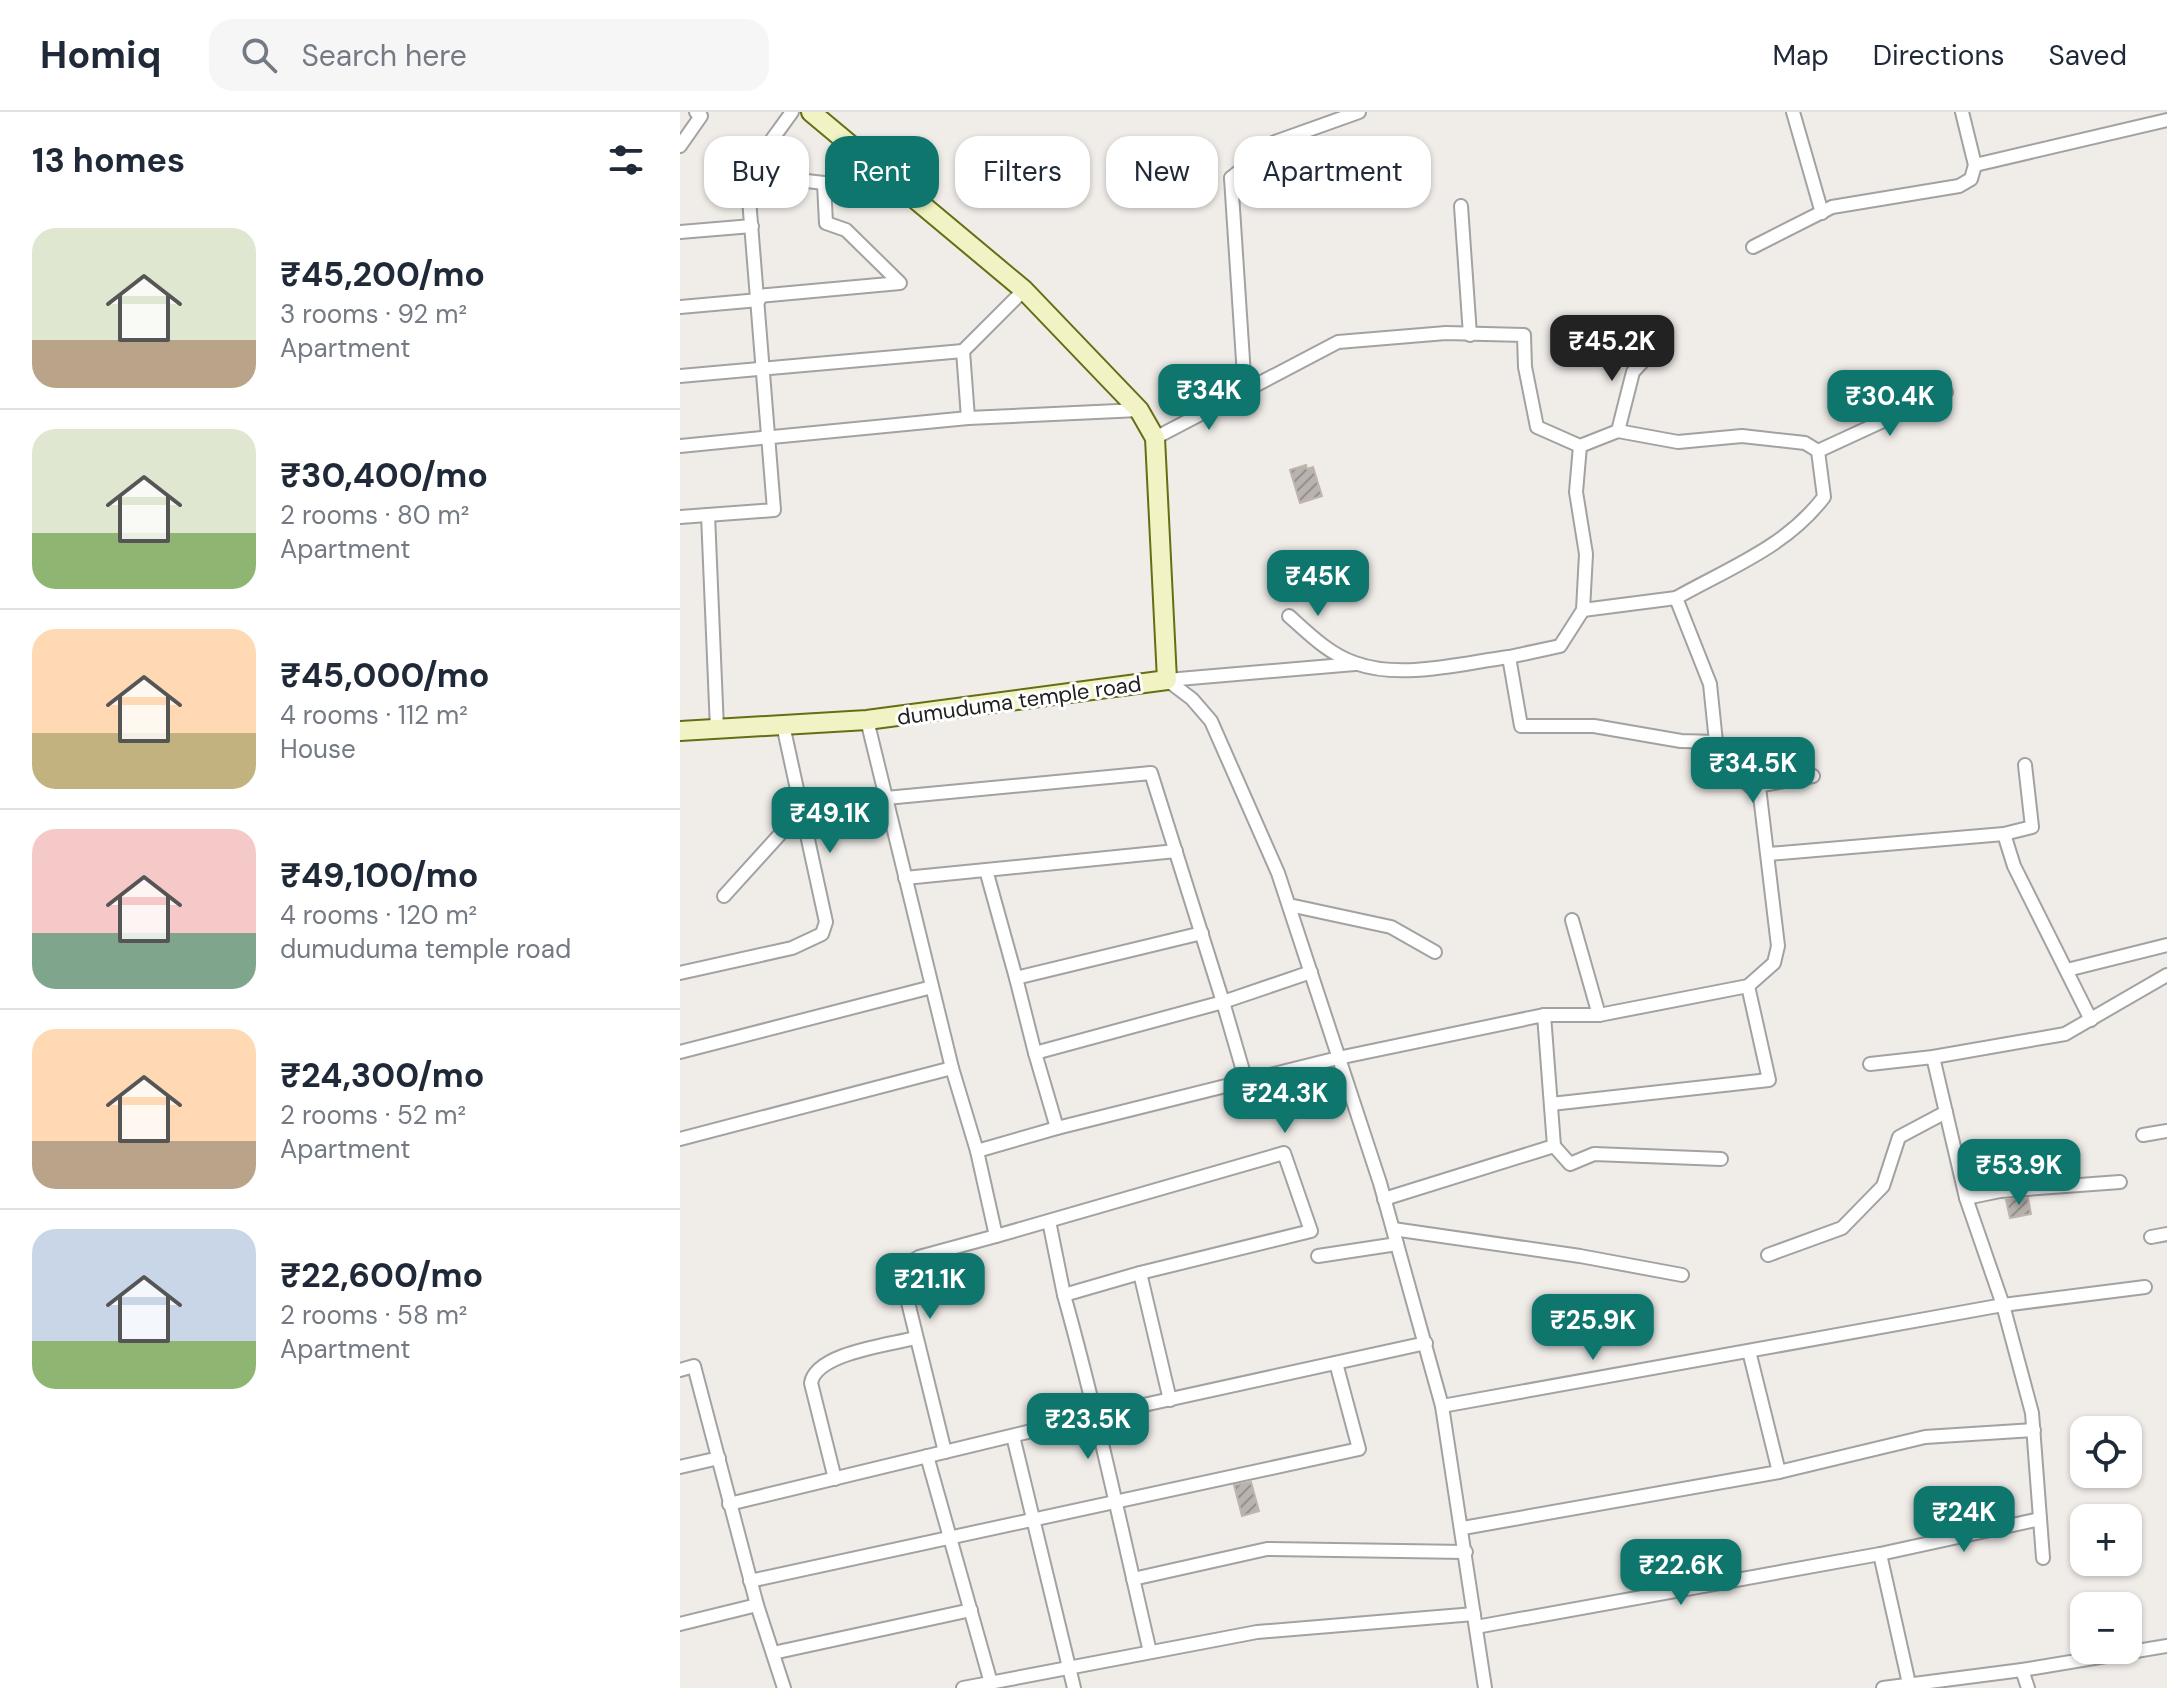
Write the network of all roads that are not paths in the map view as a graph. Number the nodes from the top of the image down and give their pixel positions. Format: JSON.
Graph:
{"nodes":[{"id":1,"x":696,"y":112,"type":"edge"},
{"id":2,"x":792,"y":112,"type":"edge"},
{"id":3,"x":811,"y":112,"type":"edge"},
{"id":4,"x":1359,"y":112,"type":"edge"},
{"id":5,"x":1793,"y":112,"type":"edge"},
{"id":6,"x":1962,"y":112,"type":"edge"},
{"id":7,"x":1337,"y":116,"type":"edge"},
{"id":8,"x":2167,"y":120,"type":"edge"},
{"id":9,"x":775,"y":136,"type":"edge"},
{"id":10,"x":680,"y":146,"type":"edge"},
{"id":11,"x":1975,"y":165,"type":"junction"},
{"id":12,"x":1231,"y":178,"type":"junction"},
{"id":13,"x":1234,"y":178,"type":"edge"},
{"id":14,"x":809,"y":181,"type":"edge"},
{"id":15,"x":1461,"y":206,"type":"dead end"},
{"id":16,"x":750,"y":208,"type":"edge"},
{"id":17,"x":1822,"y":213,"type":"junction"},
{"id":18,"x":752,"y":226,"type":"junction"},
{"id":19,"x":680,"y":232,"type":"edge"},
{"id":20,"x":1753,"y":247,"type":"dead end"},
{"id":21,"x":1024,"y":290,"type":"junction"},
{"id":22,"x":759,"y":298,"type":"junction"},
{"id":23,"x":680,"y":307,"type":"edge"},
{"id":24,"x":1470,"y":335,"type":"junction"},
{"id":25,"x":963,"y":351,"type":"junction"},
{"id":26,"x":1647,"y":357,"type":"dead end"},
{"id":27,"x":765,"y":368,"type":"junction"},
{"id":28,"x":680,"y":376,"type":"edge"},
{"id":29,"x":1245,"y":391,"type":"junction"},
{"id":30,"x":1946,"y":392,"type":"dead end"},
{"id":31,"x":1139,"y":410,"type":"junction"},
{"id":32,"x":968,"y":418,"type":"junction"},
{"id":33,"x":1618,"y":431,"type":"junction"},
{"id":34,"x":769,"y":437,"type":"junction"},
{"id":35,"x":1155,"y":438,"type":"junction"},
{"id":36,"x":680,"y":446,"type":"edge"},
{"id":37,"x":1580,"y":446,"type":"junction"},
{"id":38,"x":1818,"y":451,"type":"junction"},
{"id":39,"x":708,"y":515,"type":"junction"},
{"id":40,"x":680,"y":517,"type":"edge"},
{"id":41,"x":1676,"y":598,"type":"junction"},
{"id":42,"x":1583,"y":610,"type":"junction"},
{"id":43,"x":1289,"y":616,"type":"dead end"},
{"id":44,"x":1509,"y":657,"type":"junction"},
{"id":45,"x":1356,"y":664,"type":"junction"},
{"id":46,"x":1167,"y":680,"type":"junction"},
{"id":47,"x":867,"y":720,"type":"junction"},
{"id":48,"x":783,"y":725,"type":"junction"},
{"id":49,"x":717,"y":729,"type":"junction"},
{"id":50,"x":680,"y":731,"type":"edge"},
{"id":51,"x":1716,"y":742,"type":"junction"},
{"id":52,"x":2025,"y":765,"type":"dead end"},
{"id":53,"x":1813,"y":776,"type":"dead end"},
{"id":54,"x":1759,"y":787,"type":"junction"},
{"id":55,"x":886,"y":798,"type":"junction"},
{"id":56,"x":802,"y":810,"type":"junction"},
{"id":57,"x":2004,"y":834,"type":"junction"},
{"id":58,"x":1176,"y":851,"type":"junction"},
{"id":59,"x":1769,"y":854,"type":"junction"},
{"id":60,"x":986,"y":870,"type":"junction"},
{"id":61,"x":905,"y":878,"type":"junction"},
{"id":62,"x":724,"y":896,"type":"dead end"},
{"id":63,"x":1289,"y":905,"type":"junction"},
{"id":64,"x":1572,"y":920,"type":"dead end"},
{"id":65,"x":1202,"y":933,"type":"junction"},
{"id":66,"x":2167,"y":945,"type":"edge"},
{"id":67,"x":1435,"y":952,"type":"dead end"},
{"id":68,"x":2067,"y":970,"type":"junction"},
{"id":69,"x":1311,"y":972,"type":"junction"},
{"id":70,"x":680,"y":973,"type":"edge"},
{"id":71,"x":2167,"y":975,"type":"edge"},
{"id":72,"x":1016,"y":978,"type":"junction"},
{"id":73,"x":1748,"y":986,"type":"junction"},
{"id":74,"x":932,"y":987,"type":"junction"},
{"id":75,"x":1223,"y":1002,"type":"junction"},
{"id":76,"x":1544,"y":1015,"type":"junction"},
{"id":77,"x":1599,"y":1015,"type":"junction"},
{"id":78,"x":2091,"y":1020,"type":"junction"},
{"id":79,"x":680,"y":1052,"type":"edge"},
{"id":80,"x":1035,"y":1053,"type":"junction"},
{"id":81,"x":1933,"y":1057,"type":"junction"},
{"id":82,"x":1338,"y":1058,"type":"junction"},
{"id":83,"x":1870,"y":1064,"type":"dead end"},
{"id":84,"x":952,"y":1068,"type":"junction"},
{"id":85,"x":1246,"y":1081,"type":"junction"},
{"id":86,"x":1551,"y":1104,"type":"junction"},
{"id":87,"x":1946,"y":1112,"type":"junction"},
{"id":88,"x":1057,"y":1128,"type":"junction"},
{"id":89,"x":2167,"y":1131,"type":"edge"},
{"id":90,"x":2143,"y":1135,"type":"dead end"},
{"id":91,"x":680,"y":1139,"type":"edge"},
{"id":92,"x":1554,"y":1146,"type":"junction"},
{"id":93,"x":977,"y":1151,"type":"junction"},
{"id":94,"x":1721,"y":1159,"type":"dead end"},
{"id":95,"x":2120,"y":1182,"type":"dead end"},
{"id":96,"x":1966,"y":1198,"type":"junction"},
{"id":97,"x":1384,"y":1199,"type":"junction"},
{"id":98,"x":1049,"y":1221,"type":"junction"},
{"id":99,"x":1393,"y":1229,"type":"junction"},
{"id":100,"x":2167,"y":1234,"type":"edge"},
{"id":101,"x":996,"y":1236,"type":"junction"},
{"id":102,"x":2151,"y":1237,"type":"dead end"},
{"id":103,"x":1397,"y":1244,"type":"junction"},
{"id":104,"x":1768,"y":1255,"type":"dead end"},
{"id":105,"x":1318,"y":1256,"type":"dead end"},
{"id":106,"x":1140,"y":1273,"type":"junction"},
{"id":107,"x":1682,"y":1275,"type":"dead end"},
{"id":108,"x":2145,"y":1287,"type":"dead end"},
{"id":109,"x":1064,"y":1295,"type":"junction"},
{"id":110,"x":2003,"y":1305,"type":"junction"},
{"id":111,"x":915,"y":1338,"type":"junction"},
{"id":112,"x":1426,"y":1343,"type":"junction"},
{"id":113,"x":1749,"y":1351,"type":"junction"},
{"id":114,"x":1336,"y":1363,"type":"junction"},
{"id":115,"x":680,"y":1370,"type":"edge"},
{"id":116,"x":1170,"y":1400,"type":"junction"},
{"id":117,"x":1442,"y":1406,"type":"junction"},
{"id":118,"x":1098,"y":1415,"type":"junction"},
{"id":119,"x":2034,"y":1430,"type":"junction"},
{"id":120,"x":1013,"y":1436,"type":"junction"},
{"id":121,"x":945,"y":1452,"type":"junction"},
{"id":122,"x":927,"y":1456,"type":"junction"},
{"id":123,"x":719,"y":1458,"type":"junction"},
{"id":124,"x":680,"y":1467,"type":"edge"},
{"id":125,"x":1779,"y":1472,"type":"junction"},
{"id":126,"x":835,"y":1479,"type":"junction"},
{"id":127,"x":1114,"y":1501,"type":"junction"},
{"id":128,"x":729,"y":1504,"type":"junction"},
{"id":129,"x":1035,"y":1518,"type":"junction"},
{"id":130,"x":2040,"y":1519,"type":"junction"},
{"id":131,"x":1463,"y":1528,"type":"junction"},
{"id":132,"x":951,"y":1539,"type":"junction"},
{"id":133,"x":1466,"y":1552,"type":"junction"},
{"id":134,"x":1880,"y":1554,"type":"junction"},
{"id":135,"x":2043,"y":1558,"type":"dead end"},
{"id":136,"x":1133,"y":1579,"type":"junction"},
{"id":137,"x":750,"y":1581,"type":"junction"},
{"id":138,"x":757,"y":1605,"type":"junction"},
{"id":139,"x":971,"y":1610,"type":"junction"},
{"id":140,"x":1475,"y":1621,"type":"junction"},
{"id":141,"x":680,"y":1624,"type":"edge"},
{"id":142,"x":2167,"y":1646,"type":"edge"},
{"id":143,"x":1150,"y":1652,"type":"junction"},
{"id":144,"x":773,"y":1653,"type":"junction"},
{"id":145,"x":1070,"y":1667,"type":"junction"},
{"id":146,"x":2022,"y":1670,"type":"junction"},
{"id":147,"x":991,"y":1683,"type":"junction"},
{"id":148,"x":1910,"y":1687,"type":"edge"},
{"id":149,"x":782,"y":1688,"type":"edge"},
{"id":150,"x":963,"y":1688,"type":"edge"},
{"id":151,"x":1074,"y":1688,"type":"edge"},
{"id":152,"x":1485,"y":1688,"type":"edge"},
{"id":153,"x":1883,"y":1688,"type":"edge"},
{"id":154,"x":2028,"y":1688,"type":"edge"}],
"edges":[{"from":1,"to":10,"type":"street"},
{"from":2,"to":9,"type":"street"},
{"from":3,"to":21,"type":"street","name":"dumuduma temple road"},
{"from":4,"to":7,"type":"street"},
{"from":5,"to":17,"type":"street"},
{"from":6,"to":11,"type":"street"},
{"from":7,"to":12,"type":"street"},
{"from":8,"to":11,"type":"street"},
{"from":11,"to":17,"type":"street"},
{"from":12,"to":13,"type":"street"},
{"from":12,"to":29,"type":"street"},
{"from":14,"to":22,"type":"street"},
{"from":15,"to":24,"type":"street"},
{"from":16,"to":18,"type":"street"},
{"from":17,"to":20,"type":"street"},
{"from":18,"to":19,"type":"street"},
{"from":18,"to":22,"type":"street"},
{"from":21,"to":25,"type":"street"},
{"from":21,"to":31,"type":"street","name":"dumuduma temple road"},
{"from":22,"to":23,"type":"street"},
{"from":22,"to":27,"type":"street"},
{"from":24,"to":29,"type":"street"},
{"from":24,"to":37,"type":"street"},
{"from":25,"to":27,"type":"street"},
{"from":25,"to":32,"type":"street"},
{"from":26,"to":33,"type":"street"},
{"from":27,"to":28,"type":"street"},
{"from":27,"to":34,"type":"street"},
{"from":29,"to":35,"type":"street"},
{"from":30,"to":38,"type":"street"},
{"from":31,"to":32,"type":"street"},
{"from":31,"to":35,"type":"street","name":"dumuduma temple road"},
{"from":32,"to":34,"type":"street"},
{"from":33,"to":37,"type":"street"},
{"from":33,"to":38,"type":"street"},
{"from":34,"to":36,"type":"street"},
{"from":34,"to":39,"type":"street"},
{"from":35,"to":46,"type":"street","name":"dumuduma temple road"},
{"from":37,"to":42,"type":"street"},
{"from":38,"to":41,"type":"street"},
{"from":39,"to":40,"type":"street"},
{"from":39,"to":49,"type":"street"},
{"from":41,"to":42,"type":"street"},
{"from":41,"to":51,"type":"street"},
{"from":42,"to":44,"type":"street"},
{"from":43,"to":45,"type":"street"},
{"from":44,"to":45,"type":"street"},
{"from":44,"to":51,"type":"street"},
{"from":45,"to":46,"type":"street"},
{"from":46,"to":47,"type":"street","name":"dumuduma temple road"},
{"from":46,"to":63,"type":"street"},
{"from":47,"to":48,"type":"street","name":"dumuduma temple road"},
{"from":47,"to":55,"type":"street"},
{"from":48,"to":49,"type":"street","name":"dumuduma temple road"},
{"from":48,"to":56,"type":"street"},
{"from":49,"to":50,"type":"street","name":"dumuduma temple road"},
{"from":51,"to":54,"type":"street"},
{"from":52,"to":57,"type":"street"},
{"from":53,"to":54,"type":"street"},
{"from":54,"to":59,"type":"street"},
{"from":55,"to":58,"type":"street"},
{"from":55,"to":61,"type":"street"},
{"from":56,"to":62,"type":"street"},
{"from":56,"to":70,"type":"street"},
{"from":57,"to":59,"type":"street"},
{"from":57,"to":68,"type":"street"},
{"from":58,"to":60,"type":"street"},
{"from":58,"to":65,"type":"street"},
{"from":59,"to":73,"type":"street"},
{"from":60,"to":61,"type":"street"},
{"from":60,"to":72,"type":"street"},
{"from":61,"to":74,"type":"street"},
{"from":63,"to":67,"type":"street"},
{"from":63,"to":69,"type":"street"},
{"from":64,"to":77,"type":"street"},
{"from":65,"to":72,"type":"street"},
{"from":65,"to":75,"type":"street"},
{"from":66,"to":68,"type":"street"},
{"from":68,"to":78,"type":"street"},
{"from":69,"to":75,"type":"street"},
{"from":69,"to":82,"type":"street"},
{"from":71,"to":78,"type":"street"},
{"from":72,"to":80,"type":"street"},
{"from":73,"to":77,"type":"street"},
{"from":73,"to":86,"type":"street"},
{"from":74,"to":79,"type":"street"},
{"from":74,"to":84,"type":"street"},
{"from":75,"to":80,"type":"street"},
{"from":75,"to":85,"type":"street"},
{"from":76,"to":77,"type":"street"},
{"from":76,"to":82,"type":"street"},
{"from":76,"to":86,"type":"street"},
{"from":78,"to":81,"type":"street"},
{"from":80,"to":88,"type":"street"},
{"from":81,"to":83,"type":"street"},
{"from":81,"to":87,"type":"street"},
{"from":82,"to":85,"type":"street"},
{"from":82,"to":97,"type":"street"},
{"from":84,"to":91,"type":"street"},
{"from":84,"to":93,"type":"street"},
{"from":85,"to":88,"type":"street"},
{"from":86,"to":92,"type":"street"},
{"from":87,"to":96,"type":"street"},
{"from":87,"to":104,"type":"street"},
{"from":88,"to":93,"type":"street"},
{"from":89,"to":90,"type":"street"},
{"from":92,"to":94,"type":"street"},
{"from":92,"to":97,"type":"street"},
{"from":93,"to":101,"type":"street"},
{"from":95,"to":96,"type":"street"},
{"from":96,"to":110,"type":"street"},
{"from":97,"to":99,"type":"street"},
{"from":98,"to":101,"type":"street"},
{"from":98,"to":106,"type":"street"},
{"from":98,"to":109,"type":"street"},
{"from":99,"to":103,"type":"street"},
{"from":99,"to":107,"type":"street"},
{"from":100,"to":102,"type":"street"},
{"from":101,"to":111,"type":"street"},
{"from":103,"to":105,"type":"street"},
{"from":103,"to":112,"type":"street"},
{"from":106,"to":109,"type":"street"},
{"from":106,"to":116,"type":"street"},
{"from":108,"to":110,"type":"street"},
{"from":109,"to":118,"type":"street"},
{"from":110,"to":113,"type":"street"},
{"from":110,"to":119,"type":"street"},
{"from":111,"to":121,"type":"street"},
{"from":111,"to":126,"type":"street"},
{"from":112,"to":114,"type":"street"},
{"from":112,"to":117,"type":"street"},
{"from":113,"to":117,"type":"street"},
{"from":113,"to":125,"type":"street"},
{"from":114,"to":116,"type":"street"},
{"from":114,"to":127,"type":"street"},
{"from":115,"to":123,"type":"street"},
{"from":116,"to":118,"type":"street"},
{"from":117,"to":131,"type":"street"},
{"from":118,"to":120,"type":"street"},
{"from":118,"to":127,"type":"street"},
{"from":119,"to":125,"type":"street"},
{"from":119,"to":130,"type":"street"},
{"from":120,"to":121,"type":"street"},
{"from":120,"to":129,"type":"street"},
{"from":121,"to":122,"type":"street"},
{"from":122,"to":126,"type":"street"},
{"from":122,"to":132,"type":"street"},
{"from":123,"to":124,"type":"street"},
{"from":123,"to":128,"type":"street"},
{"from":125,"to":131,"type":"street"},
{"from":126,"to":128,"type":"street"},
{"from":127,"to":129,"type":"street"},
{"from":127,"to":136,"type":"street"},
{"from":128,"to":137,"type":"street"},
{"from":129,"to":132,"type":"street"},
{"from":129,"to":145,"type":"street"},
{"from":130,"to":134,"type":"street"},
{"from":130,"to":135,"type":"street"},
{"from":131,"to":133,"type":"street"},
{"from":132,"to":137,"type":"street"},
{"from":132,"to":139,"type":"street"},
{"from":133,"to":136,"type":"street"},
{"from":133,"to":140,"type":"street"},
{"from":134,"to":140,"type":"street"},
{"from":134,"to":148,"type":"street"},
{"from":136,"to":143,"type":"street"},
{"from":137,"to":138,"type":"street"},
{"from":138,"to":141,"type":"street"},
{"from":138,"to":144,"type":"street"},
{"from":139,"to":144,"type":"street"},
{"from":139,"to":147,"type":"street"},
{"from":140,"to":143,"type":"street"},
{"from":140,"to":152,"type":"street"},
{"from":142,"to":146,"type":"street"},
{"from":143,"to":145,"type":"street"},
{"from":144,"to":149,"type":"street"},
{"from":145,"to":147,"type":"street"},
{"from":145,"to":151,"type":"street"},
{"from":146,"to":148,"type":"street"},
{"from":146,"to":154,"type":"street"},
{"from":147,"to":150,"type":"street"},
{"from":148,"to":153,"type":"street"}]}
